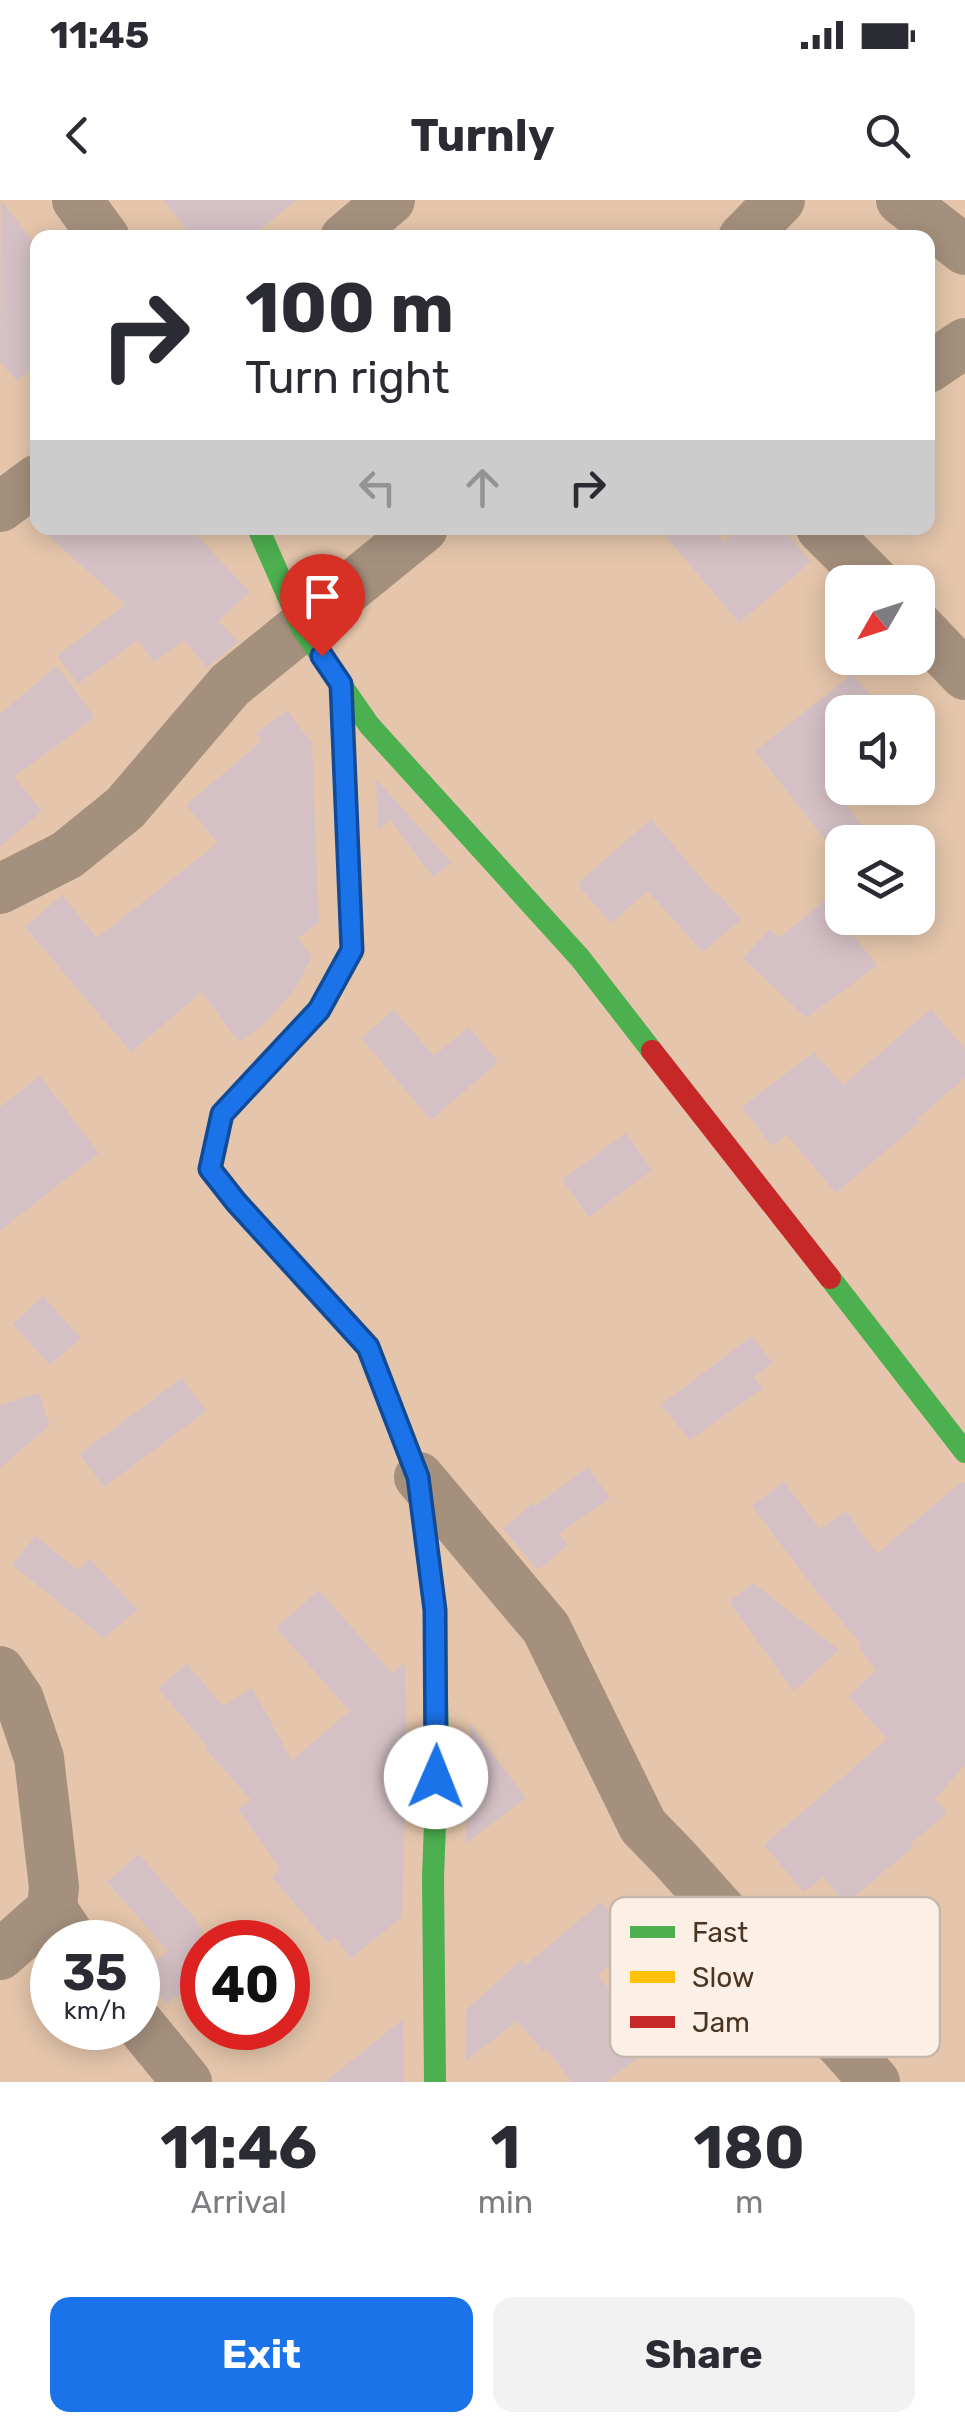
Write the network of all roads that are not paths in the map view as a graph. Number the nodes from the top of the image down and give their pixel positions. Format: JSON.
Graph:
{"nodes":[{"id":1,"x":76,"y":200,"type":"edge"},
{"id":2,"x":780,"y":200,"type":"edge"},
{"id":3,"x":916,"y":204,"type":"edge"},
{"id":4,"x":99,"y":230,"type":"edge"},
{"id":5,"x":752,"y":230,"type":"edge"},
{"id":6,"x":965,"y":250,"type":"edge"},
{"id":7,"x":965,"y":343,"type":"edge"},
{"id":8,"x":935,"y":363,"type":"edge"},
{"id":9,"x":30,"y":485,"type":"edge"},
{"id":10,"x":0,"y":507,"type":"edge"},
{"id":11,"x":261,"y":535,"type":"edge"},
{"id":12,"x":415,"y":535,"type":"edge"},
{"id":13,"x":829,"y":535,"type":"edge"},
{"id":14,"x":858,"y":565,"type":"edge"},
{"id":15,"x":302,"y":628,"type":"junction"},
{"id":16,"x":935,"y":644,"type":"edge"},
{"id":17,"x":965,"y":675,"type":"edge"},
{"id":18,"x":341,"y":684,"type":"junction"},
{"id":19,"x":0,"y":889,"type":"edge"},
{"id":20,"x":965,"y":1452,"type":"edge"},
{"id":21,"x":418,"y":1477,"type":"junction"},
{"id":22,"x":0,"y":1671,"type":"edge"},
{"id":23,"x":709,"y":1897,"type":"edge"},
{"id":24,"x":62,"y":1920,"type":"edge"},
{"id":25,"x":30,"y":1941,"type":"edge"},
{"id":26,"x":0,"y":1955,"type":"edge"},
{"id":27,"x":160,"y":2049,"type":"edge"},
{"id":28,"x":853,"y":2057,"type":"edge"},
{"id":29,"x":187,"y":2082,"type":"edge"},
{"id":30,"x":435,"y":2082,"type":"edge"},
{"id":31,"x":875,"y":2082,"type":"edge"}],
"edges":[{"from":1,"to":4,"type":"street"},
{"from":2,"to":5,"type":"street"},
{"from":3,"to":6,"type":"street"},
{"from":7,"to":8,"type":"street"},
{"from":9,"to":10,"type":"street"},
{"from":11,"to":15,"type":"street"},
{"from":12,"to":15,"type":"street"},
{"from":13,"to":14,"type":"street"},
{"from":15,"to":18,"type":"street"},
{"from":15,"to":19,"type":"street"},
{"from":16,"to":17,"type":"street"},
{"from":18,"to":20,"type":"street"},
{"from":18,"to":21,"type":"street"},
{"from":21,"to":23,"type":"street"},
{"from":21,"to":30,"type":"street"},
{"from":22,"to":24,"type":"street"},
{"from":25,"to":26,"type":"street"},
{"from":27,"to":29,"type":"street"},
{"from":28,"to":31,"type":"street"}]}
